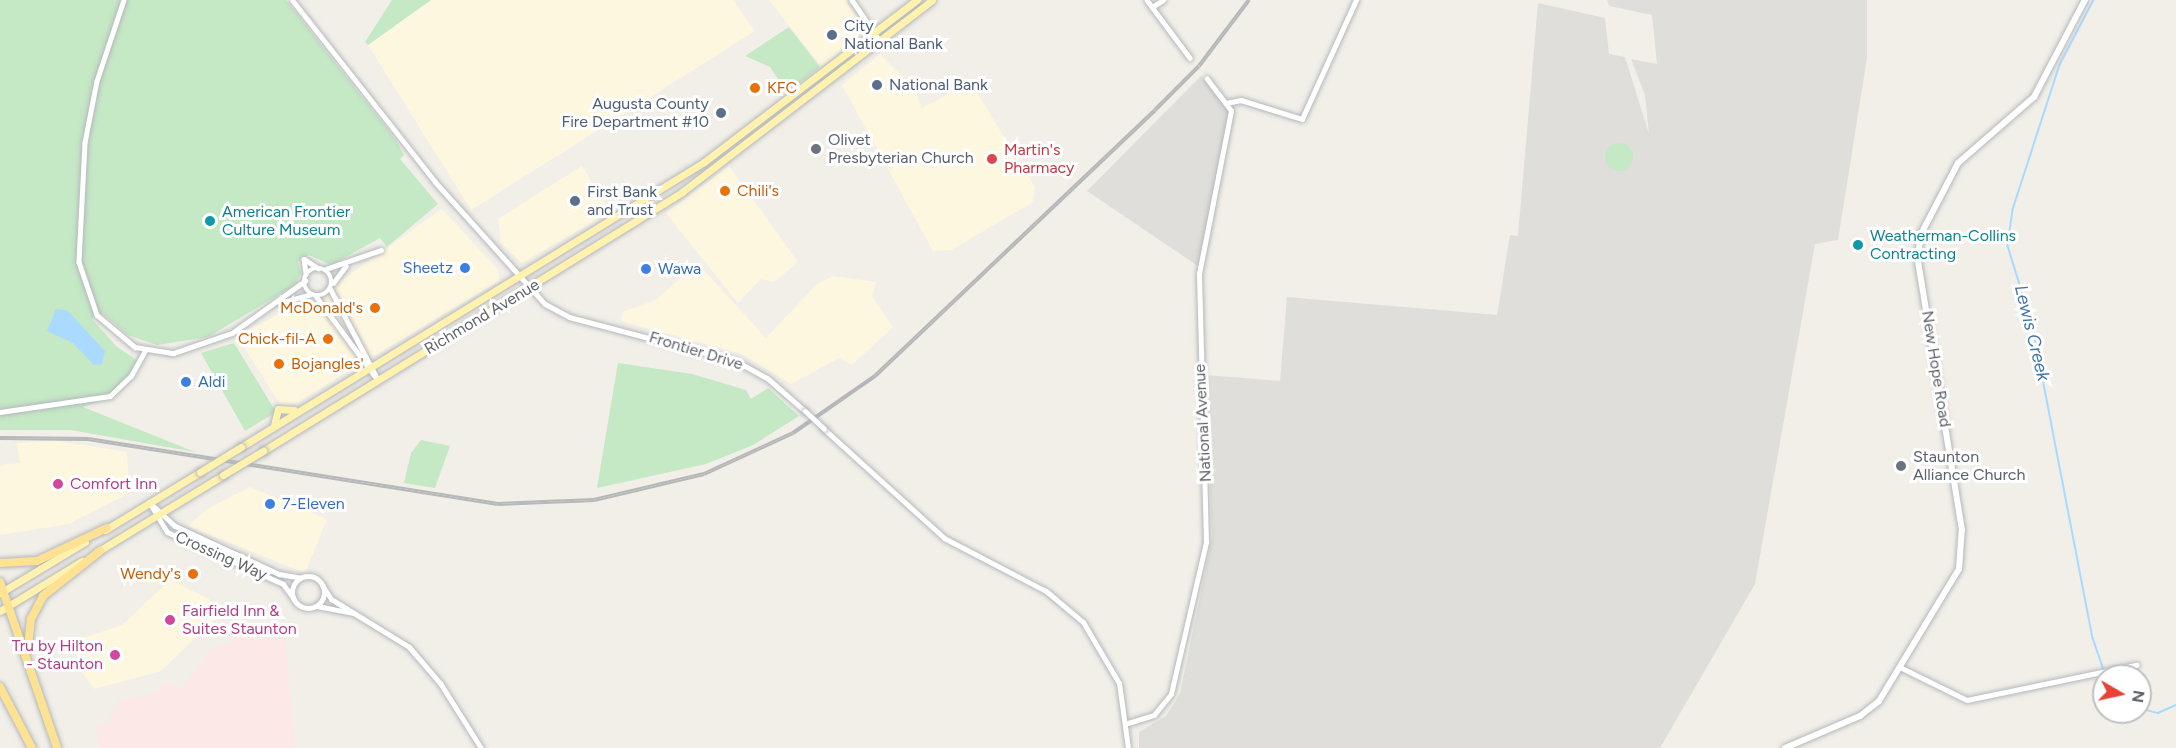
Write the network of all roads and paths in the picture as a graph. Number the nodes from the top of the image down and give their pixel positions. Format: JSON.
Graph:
{"nodes":[{"id":1,"x":124,"y":0,"type":"edge"},
{"id":2,"x":292,"y":0,"type":"edge"},
{"id":3,"x":852,"y":0,"type":"edge"},
{"id":4,"x":917,"y":0,"type":"edge"},
{"id":5,"x":932,"y":0,"type":"edge"},
{"id":6,"x":1147,"y":0,"type":"edge"},
{"id":7,"x":1163,"y":0,"type":"edge"},
{"id":8,"x":1356,"y":0,"type":"edge"},
{"id":9,"x":2085,"y":0,"type":"edge"},
{"id":10,"x":1152,"y":7,"type":"junction"},
{"id":11,"x":877,"y":32,"type":"junction"},
{"id":12,"x":880,"y":41,"type":"junction"},
{"id":13,"x":1190,"y":58,"type":"dead end"},
{"id":14,"x":1207,"y":79,"type":"dead end"},
{"id":15,"x":1226,"y":103,"type":"junction"},
{"id":16,"x":381,"y":250,"type":"dead end"},
{"id":17,"x":348,"y":264,"type":"junction"},
{"id":18,"x":320,"y":268,"type":"junction"},
{"id":19,"x":520,"y":276,"type":"junction"},
{"id":20,"x":305,"y":280,"type":"junction"},
{"id":21,"x":331,"y":287,"type":"junction"},
{"id":22,"x":530,"y":288,"type":"junction"},
{"id":23,"x":314,"y":295,"type":"junction"},
{"id":24,"x":280,"y":303,"type":"junction"},
{"id":25,"x":145,"y":351,"type":"junction"},
{"id":26,"x":374,"y":364,"type":"junction"},
{"id":27,"x":366,"y":369,"type":"junction"},
{"id":28,"x":378,"y":380,"type":"junction"},
{"id":29,"x":325,"y":395,"type":"junction"},
{"id":30,"x":0,"y":412,"type":"edge"},
{"id":31,"x":272,"y":428,"type":"junction"},
{"id":32,"x":149,"y":502,"type":"junction"},
{"id":33,"x":163,"y":512,"type":"junction"},
{"id":34,"x":155,"y":517,"type":"junction"},
{"id":35,"x":107,"y":528,"type":"junction"},
{"id":36,"x":198,"y":547,"type":"junction"},
{"id":37,"x":100,"y":551,"type":"junction"},
{"id":38,"x":242,"y":556,"type":"junction"},
{"id":39,"x":0,"y":563,"type":"edge"},
{"id":40,"x":238,"y":565,"type":"junction"},
{"id":41,"x":262,"y":566,"type":"junction"},
{"id":42,"x":301,"y":578,"type":"junction"},
{"id":43,"x":0,"y":582,"type":"edge"},
{"id":44,"x":322,"y":585,"type":"junction"},
{"id":45,"x":3,"y":592,"type":"edge"},
{"id":46,"x":294,"y":599,"type":"junction"},
{"id":47,"x":11,"y":604,"type":"junction"},
{"id":48,"x":315,"y":606,"type":"junction"},
{"id":49,"x":0,"y":611,"type":"edge"},
{"id":50,"x":353,"y":613,"type":"junction"},
{"id":51,"x":30,"y":660,"type":"junction"},
{"id":52,"x":1902,"y":668,"type":"junction"},
{"id":53,"x":2092,"y":674,"type":"edge"},
{"id":54,"x":0,"y":687,"type":"edge"},
{"id":55,"x":1128,"y":723,"type":"junction"},
{"id":56,"x":32,"y":748,"type":"edge"},
{"id":57,"x":57,"y":748,"type":"edge"},
{"id":58,"x":481,"y":748,"type":"edge"},
{"id":59,"x":1128,"y":748,"type":"edge"},
{"id":60,"x":1785,"y":748,"type":"edge"}],
"edges":[{"from":1,"to":25,"type":"street"},
{"from":2,"to":19,"type":"street","name":"Frontier Drive"},
{"from":3,"to":11,"type":"street"},
{"from":4,"to":11,"type":"main road","name":"Richmond Avenue"},
{"from":5,"to":12,"type":"main road","name":"Richmond Avenue"},
{"from":6,"to":10,"type":"street"},
{"from":7,"to":10,"type":"street"},
{"from":8,"to":15,"type":"street"},
{"from":9,"to":52,"type":"main road","name":"New Hope Road"},
{"from":10,"to":13,"type":"street"},
{"from":11,"to":12,"type":"street"},
{"from":11,"to":19,"type":"main road","name":"Richmond Avenue"},
{"from":12,"to":22,"type":"main road","name":"Richmond Avenue"},
{"from":14,"to":15,"type":"street"},
{"from":15,"to":55,"type":"street","name":"National Avenue"},
{"from":16,"to":17,"type":"street"},
{"from":17,"to":18,"type":"street"},
{"from":17,"to":21,"type":"street"},
{"from":18,"to":20,"type":"street"},
{"from":18,"to":20,"type":"street"},
{"from":18,"to":21,"type":"street"},
{"from":19,"to":22,"type":"street","name":"Frontier Drive"},
{"from":19,"to":26,"type":"main road","name":"Richmond Avenue"},
{"from":20,"to":23,"type":"street"},
{"from":20,"to":24,"type":"street"},
{"from":21,"to":23,"type":"street"},
{"from":21,"to":26,"type":"street"},
{"from":22,"to":28,"type":"main road","name":"Richmond Avenue"},
{"from":22,"to":55,"type":"street","name":"Frontier Drive","bridge":true},
{"from":23,"to":24,"type":"street"},
{"from":23,"to":27,"type":"street"},
{"from":24,"to":25,"type":"street"},
{"from":25,"to":30,"type":"street"},
{"from":26,"to":27,"type":"main road","name":"Richmond Avenue"},
{"from":26,"to":28,"type":"street"},
{"from":27,"to":28,"type":"street"},
{"from":27,"to":29,"type":"main road","name":"Richmond Avenue"},
{"from":28,"to":33,"type":"main road","name":"Richmond Avenue","bridge":true},
{"from":29,"to":31,"type":"main road","name":"Richmond Avenue"},
{"from":29,"to":31,"type":"main road"},
{"from":31,"to":32,"type":"main road","name":"Richmond Avenue","bridge":true},
{"from":32,"to":33,"type":"street","name":"Crossing Way"},
{"from":32,"to":34,"type":"street","name":"Crossing Way"},
{"from":32,"to":35,"type":"main road","name":"Richmond Avenue"},
{"from":33,"to":34,"type":"main road","name":"Richmond Avenue"},
{"from":33,"to":38,"type":"street","name":"Crossing Way"},
{"from":34,"to":36,"type":"street","name":"Crossing Way"},
{"from":34,"to":37,"type":"main road","name":"Richmond Avenue"},
{"from":35,"to":39,"type":"highway"},
{"from":35,"to":45,"type":"main road","name":"Richmond Avenue"},
{"from":36,"to":38,"type":"street"},
{"from":36,"to":40,"type":"street","name":"Crossing Way"},
{"from":37,"to":47,"type":"main road","name":"Richmond Avenue"},
{"from":37,"to":51,"type":"highway"},
{"from":38,"to":41,"type":"street","name":"Crossing Way"},
{"from":40,"to":41,"type":"street"},
{"from":40,"to":46,"type":"street","name":"Crossing Way"},
{"from":41,"to":42,"type":"street","name":"Crossing Way"},
{"from":42,"to":44,"type":"street"},
{"from":42,"to":46,"type":"street"},
{"from":43,"to":45,"type":"highway"},
{"from":44,"to":48,"type":"street"},
{"from":44,"to":50,"type":"street"},
{"from":45,"to":47,"type":"highway"},
{"from":46,"to":48,"type":"street"},
{"from":47,"to":49,"type":"main road","name":"Richmond Avenue"},
{"from":47,"to":51,"type":"highway"},
{"from":48,"to":50,"type":"street"},
{"from":50,"to":58,"type":"street"},
{"from":51,"to":57,"type":"highway"},
{"from":52,"to":53,"type":"street"},
{"from":52,"to":60,"type":"main road","name":"New Hope Road"},
{"from":54,"to":56,"type":"highway"},
{"from":55,"to":59,"type":"street"}]}
